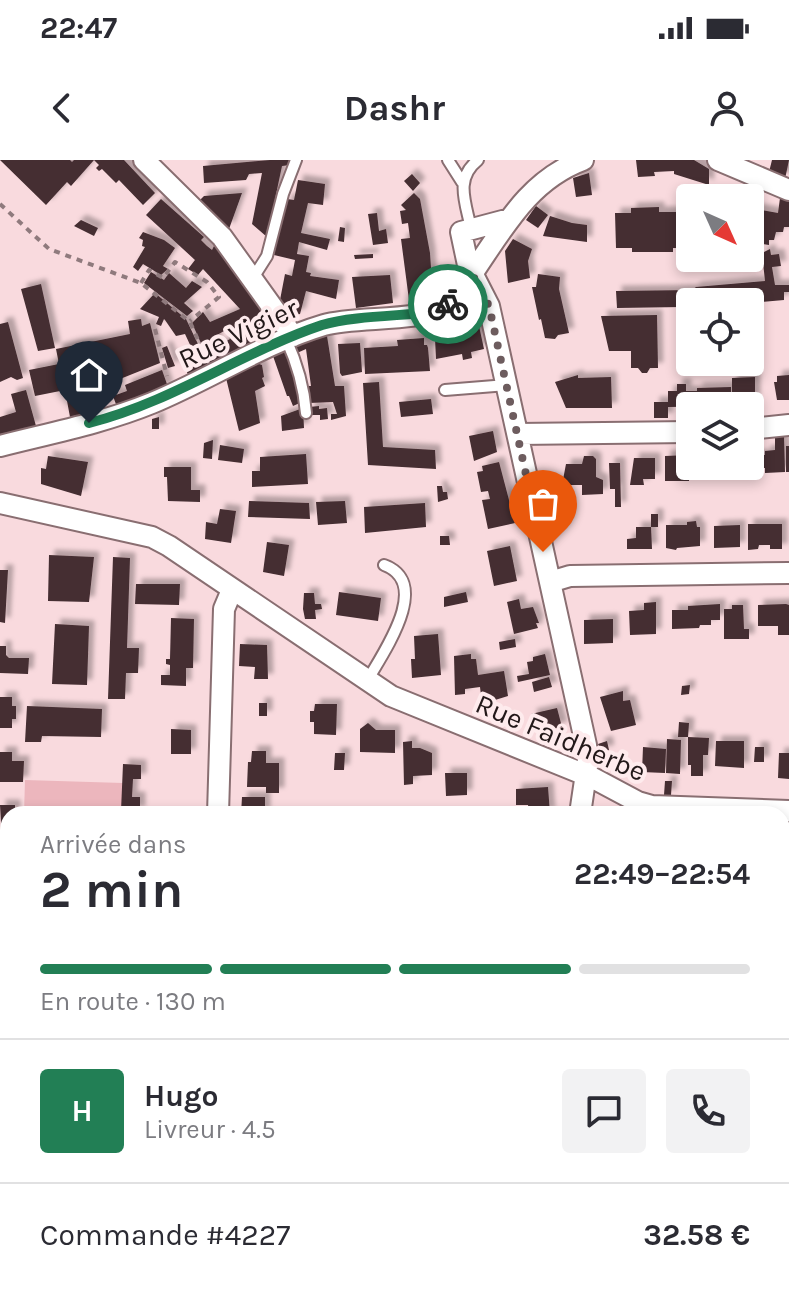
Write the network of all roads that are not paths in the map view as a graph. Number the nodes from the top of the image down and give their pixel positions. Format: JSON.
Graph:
{"nodes":[{"id":1,"x":144,"y":160,"type":"edge"},
{"id":2,"x":296,"y":160,"type":"edge"},
{"id":3,"x":448,"y":160,"type":"edge"},
{"id":4,"x":478,"y":160,"type":"edge"},
{"id":5,"x":583,"y":160,"type":"edge"},
{"id":6,"x":726,"y":161,"type":"edge"},
{"id":7,"x":462,"y":182,"type":"junction"},
{"id":8,"x":789,"y":190,"type":"edge"},
{"id":9,"x":510,"y":219,"type":"junction"},
{"id":10,"x":471,"y":229,"type":"junction"},
{"id":11,"x":472,"y":274,"type":"junction"},
{"id":12,"x":253,"y":278,"type":"junction"},
{"id":13,"x":290,"y":338,"type":"junction"},
{"id":14,"x":507,"y":385,"type":"junction"},
{"id":15,"x":445,"y":390,"type":"dead end"},
{"id":16,"x":306,"y":413,"type":"dead end"},
{"id":17,"x":789,"y":425,"type":"edge"},
{"id":18,"x":764,"y":428,"type":"edge"},
{"id":19,"x":676,"y":432,"type":"edge"},
{"id":20,"x":518,"y":434,"type":"junction"},
{"id":21,"x":0,"y":446,"type":"edge"},
{"id":22,"x":0,"y":503,"type":"edge"},
{"id":23,"x":384,"y":565,"type":"dead end"},
{"id":24,"x":789,"y":573,"type":"edge"},
{"id":25,"x":550,"y":582,"type":"junction"},
{"id":26,"x":232,"y":590,"type":"junction"},
{"id":27,"x":367,"y":681,"type":"junction"},
{"id":28,"x":586,"y":775,"type":"junction"},
{"id":29,"x":218,"y":806,"type":"edge"},
{"id":30,"x":581,"y":806,"type":"edge"},
{"id":31,"x":652,"y":806,"type":"edge"}],
"edges":[{"from":1,"to":12,"type":"street"},
{"from":2,"to":12,"type":"lane"},
{"from":3,"to":7,"type":"lane"},
{"from":4,"to":7,"type":"lane"},
{"from":5,"to":9,"type":"street","name":"Rue Vigier"},
{"from":6,"to":8,"type":"street"},
{"from":7,"to":10,"type":"lane"},
{"from":9,"to":10,"type":"street"},
{"from":9,"to":11,"type":"street","name":"Rue Vigier"},
{"from":10,"to":11,"type":"street"},
{"from":11,"to":13,"type":"street","name":"Rue Vigier"},
{"from":11,"to":14,"type":"street"},
{"from":12,"to":13,"type":"street"},
{"from":13,"to":16,"type":"lane"},
{"from":13,"to":21,"type":"street","name":"Rue Vigier"},
{"from":14,"to":15,"type":"lane"},
{"from":14,"to":20,"type":"street"},
{"from":17,"to":18,"type":"street"},
{"from":19,"to":20,"type":"street"},
{"from":20,"to":25,"type":"street"},
{"from":22,"to":26,"type":"street","name":"Rue Faidherbe"},
{"from":23,"to":27,"type":"lane"},
{"from":24,"to":25,"type":"street"},
{"from":25,"to":28,"type":"street"},
{"from":26,"to":27,"type":"street","name":"Rue Faidherbe"},
{"from":26,"to":29,"type":"street"},
{"from":27,"to":28,"type":"street","name":"Rue Faidherbe"},
{"from":28,"to":30,"type":"street"},
{"from":28,"to":31,"type":"street","name":"Rue Faidherbe"}]}
